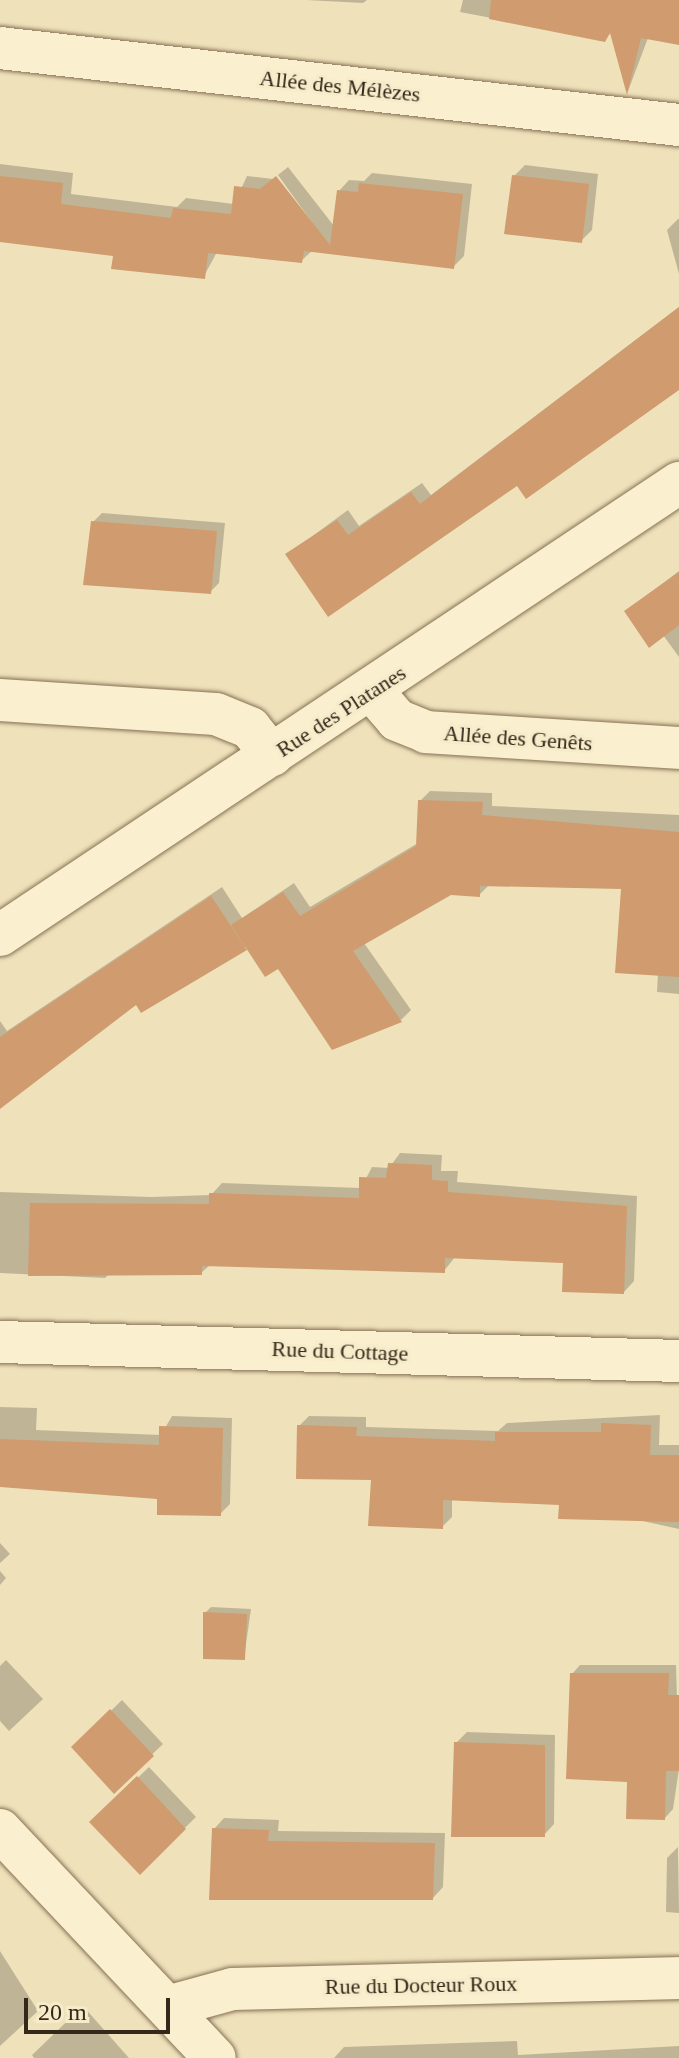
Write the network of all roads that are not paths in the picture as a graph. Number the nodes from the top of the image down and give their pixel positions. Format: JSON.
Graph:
{"nodes":[{"id":1,"x":0,"y":48,"type":"edge"},
{"id":2,"x":679,"y":125,"type":"edge"},
{"id":3,"x":679,"y":483,"type":"edge"},
{"id":4,"x":373,"y":692,"type":"junction"},
{"id":5,"x":0,"y":700,"type":"edge"},
{"id":6,"x":679,"y":748,"type":"edge"},
{"id":7,"x":272,"y":755,"type":"junction"},
{"id":8,"x":0,"y":935,"type":"edge"},
{"id":9,"x":0,"y":1342,"type":"edge"},
{"id":10,"x":679,"y":1361,"type":"edge"},
{"id":11,"x":0,"y":1830,"type":"edge"},
{"id":12,"x":679,"y":1978,"type":"edge"},
{"id":13,"x":167,"y":2007,"type":"junction"},
{"id":14,"x":215,"y":2058,"type":"edge"}],
"edges":[{"from":1,"to":2,"type":"street","name":"Allée des Mélèzes"},
{"from":3,"to":4,"type":"street","name":"Rue des Platanes"},
{"from":4,"to":6,"type":"street","name":"Allée des Genêts"},
{"from":4,"to":7,"type":"street","name":"Rue des Platanes"},
{"from":5,"to":7,"type":"street"},
{"from":7,"to":8,"type":"street","name":"Rue des Platanes"},
{"from":9,"to":10,"type":"street","name":"Rue du Cottage"},
{"from":11,"to":13,"type":"street"},
{"from":12,"to":13,"type":"street","name":"Rue du Docteur Roux"},
{"from":13,"to":14,"type":"street"}]}
